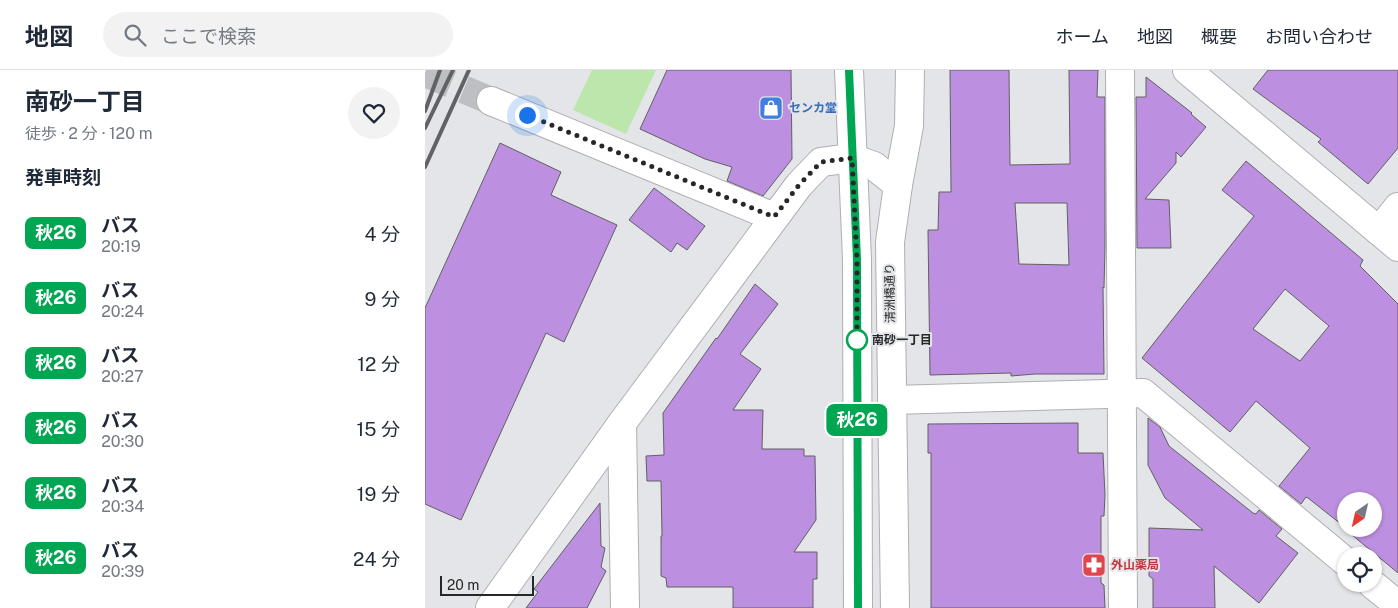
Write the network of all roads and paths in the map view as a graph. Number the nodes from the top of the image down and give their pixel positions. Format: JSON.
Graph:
{"nodes":[{"id":1,"x":849,"y":70,"type":"edge"},
{"id":2,"x":911,"y":70,"type":"edge"},
{"id":3,"x":1120,"y":70,"type":"edge"},
{"id":4,"x":1187,"y":70,"type":"edge"},
{"id":5,"x":491,"y":101,"type":"tunnel mouth"},
{"id":6,"x":852,"y":158,"type":"junction"},
{"id":7,"x":898,"y":185,"type":"junction"},
{"id":8,"x":1398,"y":207,"type":"edge"},
{"id":9,"x":774,"y":217,"type":"junction"},
{"id":10,"x":1389,"y":239,"type":"edge"},
{"id":11,"x":1122,"y":393,"type":"junction"},
{"id":12,"x":892,"y":400,"type":"junction"},
{"id":13,"x":622,"y":423,"type":"junction"},
{"id":14,"x":1337,"y":554,"type":"edge"},
{"id":15,"x":1382,"y":592,"type":"edge"},
{"id":16,"x":1398,"y":605,"type":"edge"},
{"id":17,"x":490,"y":608,"type":"edge"},
{"id":18,"x":625,"y":608,"type":"edge"},
{"id":19,"x":858,"y":608,"type":"edge"},
{"id":20,"x":895,"y":608,"type":"edge"},
{"id":21,"x":1123,"y":608,"type":"edge"}],
"edges":[{"from":1,"to":6,"type":"street"},
{"from":2,"to":7,"type":"street","name":"清洲橋通り"},
{"from":3,"to":11,"type":"street"},
{"from":4,"to":10,"type":"street"},
{"from":5,"to":9,"type":"street"},
{"from":6,"to":7,"type":"street"},
{"from":6,"to":9,"type":"street"},
{"from":6,"to":19,"type":"street"},
{"from":7,"to":12,"type":"street","name":"清洲橋通り"},
{"from":8,"to":10,"type":"street"},
{"from":9,"to":13,"type":"street"},
{"from":11,"to":12,"type":"street"},
{"from":11,"to":14,"type":"street"},
{"from":11,"to":21,"type":"street"},
{"from":12,"to":20,"type":"street","name":"清洲橋通り"},
{"from":13,"to":17,"type":"street"},
{"from":13,"to":18,"type":"street"},
{"from":15,"to":16,"type":"street"}]}
